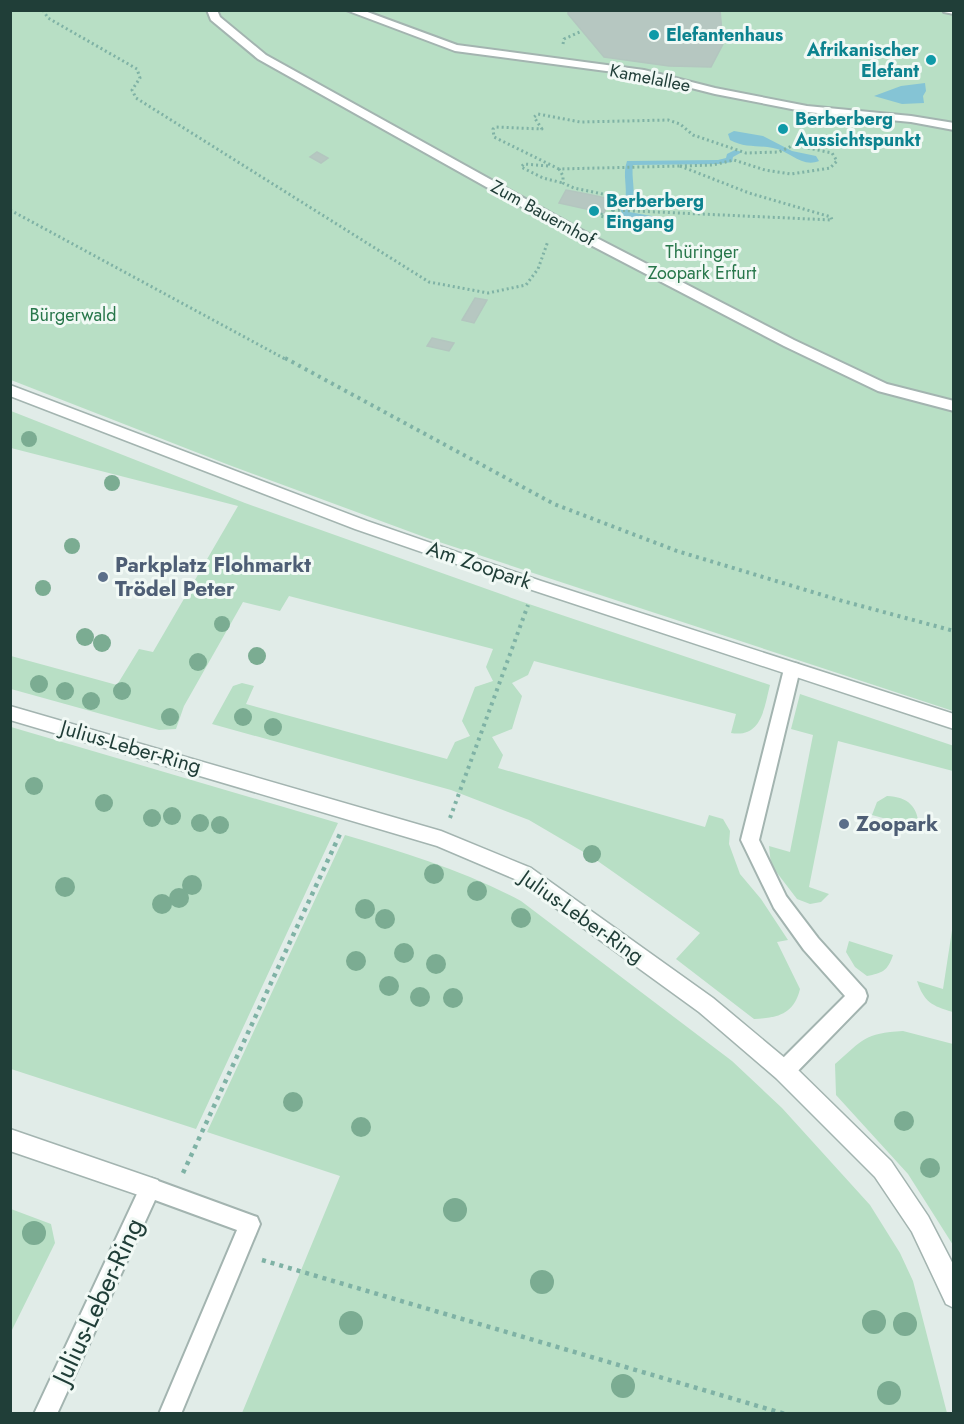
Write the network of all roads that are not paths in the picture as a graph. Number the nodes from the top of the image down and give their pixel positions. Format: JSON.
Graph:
{"nodes":[{"id":1,"x":351,"y":10,"type":"edge"},
{"id":2,"x":948,"y":10,"type":"edge"},
{"id":3,"x":954,"y":11,"type":"edge"},
{"id":4,"x":214,"y":14,"type":"edge"},
{"id":5,"x":954,"y":127,"type":"edge"},
{"id":6,"x":10,"y":390,"type":"edge"},
{"id":7,"x":954,"y":406,"type":"edge"},
{"id":8,"x":792,"y":669,"type":"junction"},
{"id":9,"x":10,"y":713,"type":"edge"},
{"id":10,"x":954,"y":722,"type":"edge"},
{"id":11,"x":784,"y":1071,"type":"junction"},
{"id":12,"x":10,"y":1140,"type":"edge"},
{"id":13,"x":150,"y":1188,"type":"junction"},
{"id":14,"x":954,"y":1296,"type":"edge"},
{"id":15,"x":45,"y":1413,"type":"edge"},
{"id":16,"x":170,"y":1413,"type":"edge"}],
"edges":[{"from":1,"to":5,"type":"lane","name":"Kamelallee"},
{"from":2,"to":3,"type":"lane"},
{"from":4,"to":7,"type":"lane","name":"Zum Bauernhof"},
{"from":6,"to":8,"type":"street","name":"Am Zoopark"},
{"from":8,"to":10,"type":"street","name":"Am Zoopark"},
{"from":8,"to":11,"type":"lane"},
{"from":9,"to":11,"type":"street","name":"Julius-Leber-Ring"},
{"from":11,"to":14,"type":"street","name":"Julius-Leber-Ring"},
{"from":12,"to":13,"type":"street"},
{"from":13,"to":15,"type":"lane","name":"Julius-Leber-Ring"},
{"from":13,"to":16,"type":"lane"}]}
